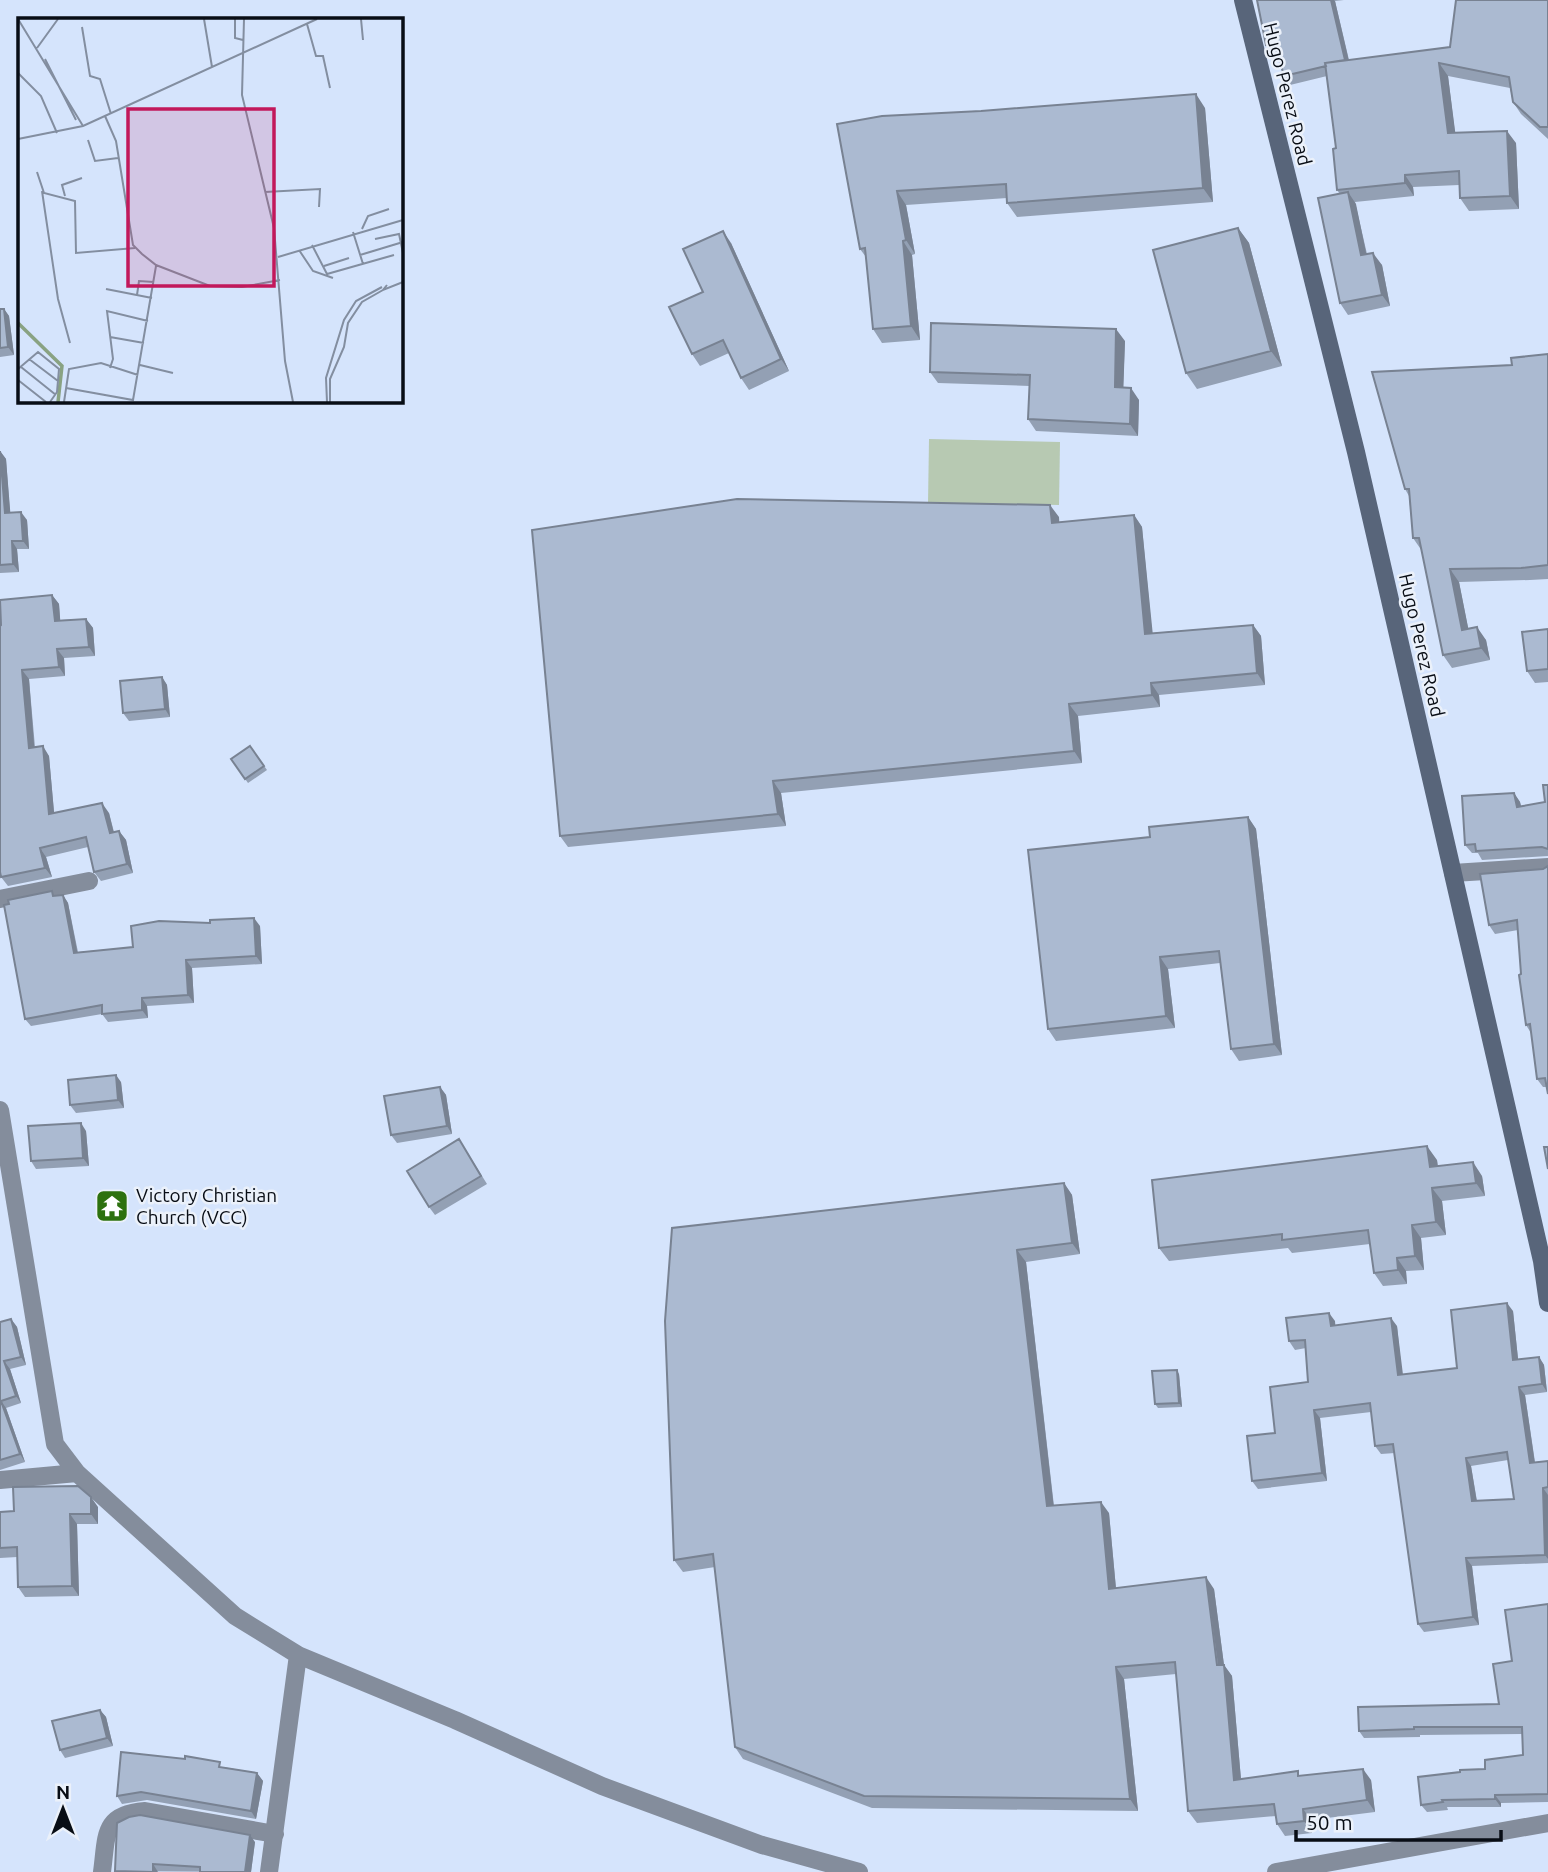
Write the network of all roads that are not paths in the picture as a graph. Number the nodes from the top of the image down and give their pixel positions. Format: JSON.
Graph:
{"nodes":[{"id":1,"x":1243,"y":0,"type":"edge"},
{"id":2,"x":1548,"y":867,"type":"edge"},
{"id":3,"x":1453,"y":873,"type":"junction"},
{"id":4,"x":89,"y":881,"type":"dead end"},
{"id":5,"x":0,"y":900,"type":"edge"},
{"id":6,"x":0,"y":1110,"type":"edge"},
{"id":7,"x":1548,"y":1303,"type":"edge"},
{"id":8,"x":77,"y":1472,"type":"junction"},
{"id":9,"x":0,"y":1480,"type":"edge"},
{"id":10,"x":298,"y":1655,"type":"junction"},
{"id":11,"x":1548,"y":1824,"type":"edge"},
{"id":12,"x":275,"y":1834,"type":"junction"},
{"id":13,"x":102,"y":1872,"type":"edge"},
{"id":14,"x":269,"y":1872,"type":"edge"},
{"id":15,"x":859,"y":1872,"type":"edge"},
{"id":16,"x":1276,"y":1872,"type":"edge"}],
"edges":[{"from":1,"to":3,"type":"street","name":"Hugo Perez Road"},
{"from":2,"to":3,"type":"street"},
{"from":3,"to":7,"type":"street","name":"Hugo Perez Road"},
{"from":4,"to":5,"type":"street"},
{"from":6,"to":8,"type":"street"},
{"from":8,"to":9,"type":"street"},
{"from":8,"to":10,"type":"street"},
{"from":10,"to":12,"type":"street"},
{"from":10,"to":15,"type":"street"},
{"from":11,"to":16,"type":"street"},
{"from":12,"to":13,"type":"street"},
{"from":12,"to":14,"type":"street"}]}
